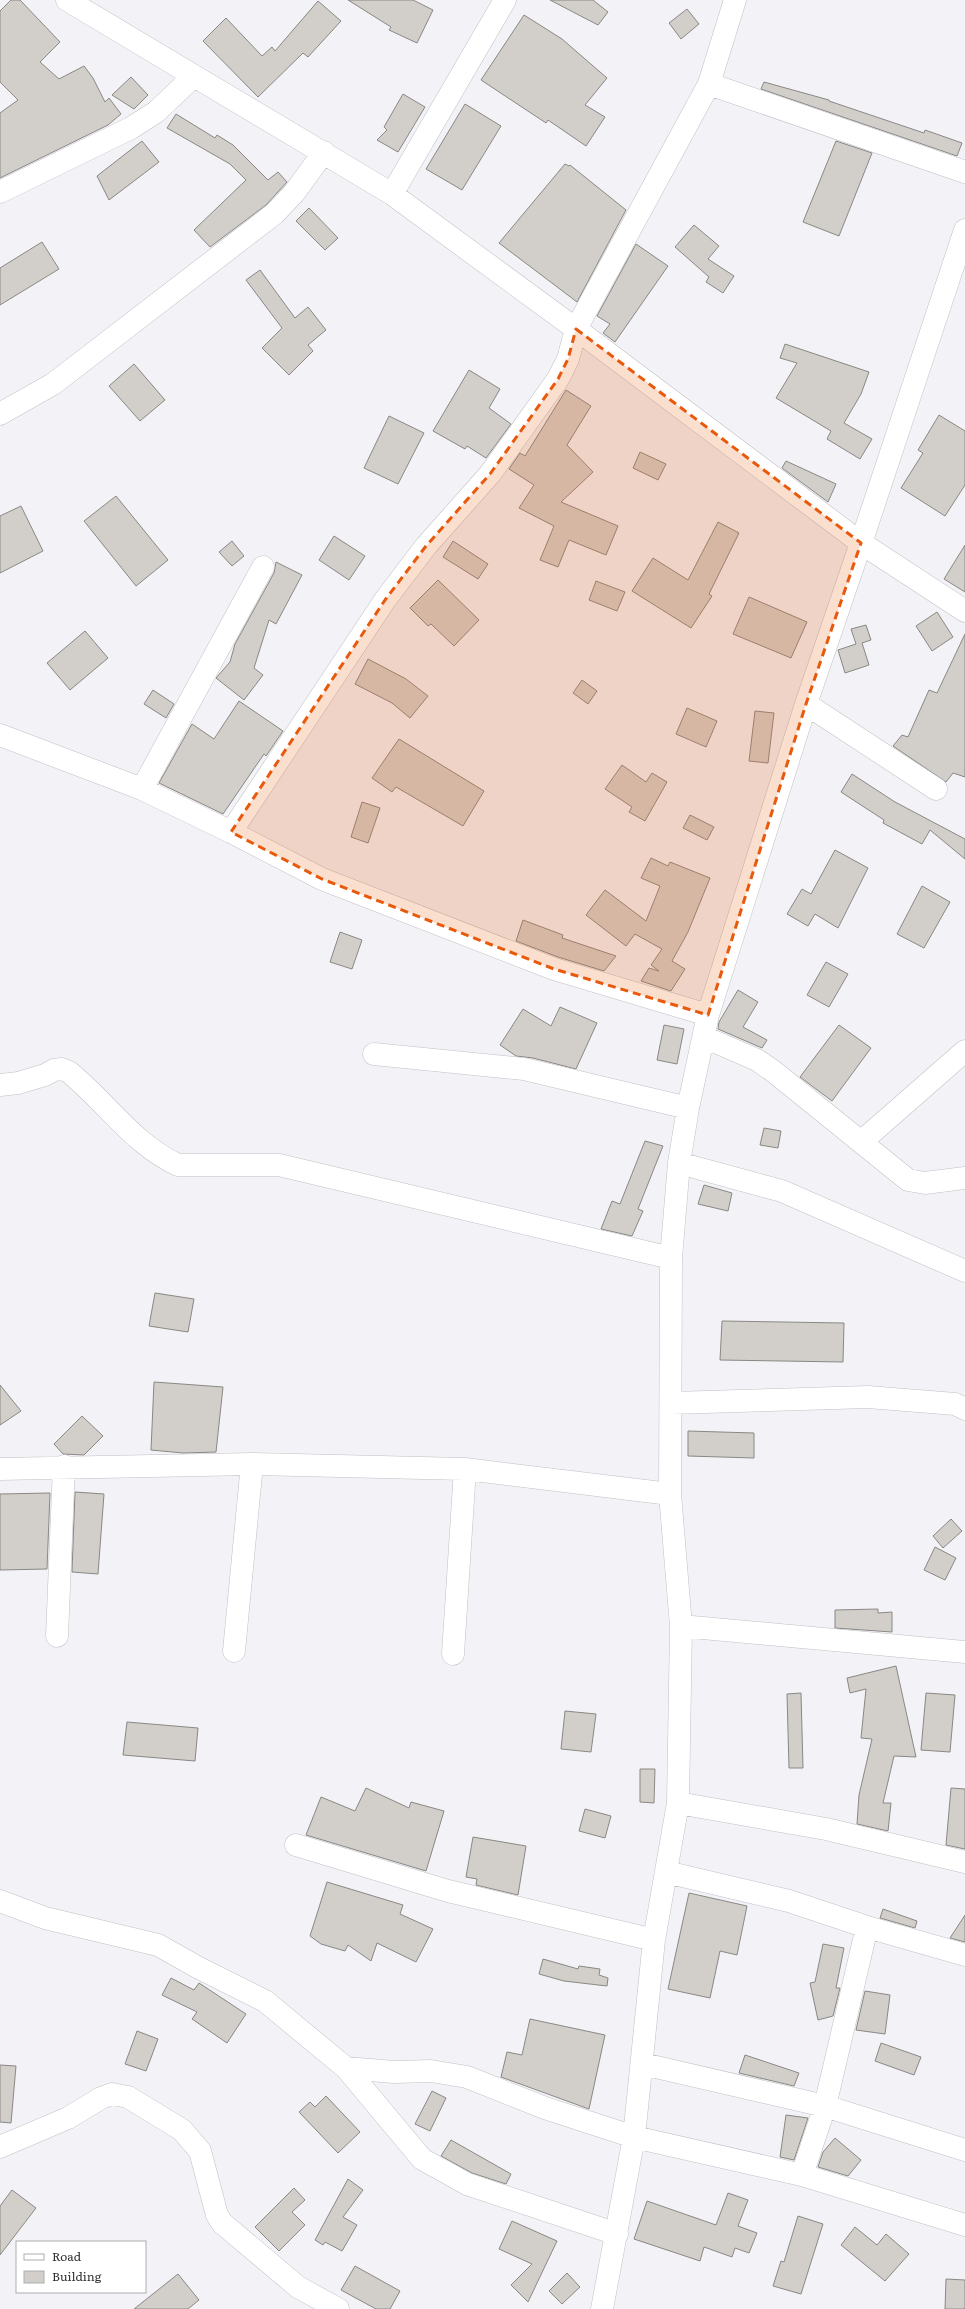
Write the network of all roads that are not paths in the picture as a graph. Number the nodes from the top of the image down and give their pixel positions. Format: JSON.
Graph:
{"nodes":[{"id":1,"x":67,"y":0,"type":"edge"},
{"id":2,"x":506,"y":0,"type":"edge"},
{"id":3,"x":735,"y":0,"type":"edge"},
{"id":4,"x":193,"y":77,"type":"junction"},
{"id":5,"x":708,"y":84,"type":"junction"},
{"id":6,"x":324,"y":152,"type":"junction"},
{"id":7,"x":965,"y":172,"type":"edge"},
{"id":8,"x":0,"y":192,"type":"edge"},
{"id":9,"x":392,"y":194,"type":"junction"},
{"id":10,"x":965,"y":230,"type":"edge"},
{"id":11,"x":576,"y":329,"type":"junction"},
{"id":12,"x":0,"y":414,"type":"edge"},
{"id":13,"x":861,"y":543,"type":"junction"},
{"id":14,"x":263,"y":567,"type":"dead end"},
{"id":15,"x":965,"y":611,"type":"edge"},
{"id":16,"x":806,"y":704,"type":"junction"},
{"id":17,"x":0,"y":735,"type":"edge"},
{"id":18,"x":142,"y":789,"type":"junction"},
{"id":19,"x":936,"y":790,"type":"dead end"},
{"id":20,"x":231,"y":832,"type":"junction"},
{"id":21,"x":708,"y":1015,"type":"junction"},
{"id":22,"x":704,"y":1037,"type":"junction"},
{"id":23,"x":965,"y":1051,"type":"edge"},
{"id":24,"x":374,"y":1054,"type":"dead end"},
{"id":25,"x":0,"y":1085,"type":"edge"},
{"id":26,"x":688,"y":1108,"type":"junction"},
{"id":27,"x":861,"y":1142,"type":"junction"},
{"id":28,"x":679,"y":1163,"type":"junction"},
{"id":29,"x":965,"y":1178,"type":"edge"},
{"id":30,"x":670,"y":1258,"type":"junction"},
{"id":31,"x":965,"y":1271,"type":"edge"},
{"id":32,"x":671,"y":1403,"type":"junction"},
{"id":33,"x":965,"y":1409,"type":"edge"},
{"id":34,"x":252,"y":1464,"type":"junction"},
{"id":35,"x":64,"y":1466,"type":"junction"},
{"id":36,"x":0,"y":1468,"type":"edge"},
{"id":37,"x":465,"y":1468,"type":"junction"},
{"id":38,"x":670,"y":1494,"type":"junction"},
{"id":39,"x":681,"y":1626,"type":"junction"},
{"id":40,"x":57,"y":1636,"type":"dead end"},
{"id":41,"x":234,"y":1651,"type":"dead end"},
{"id":42,"x":965,"y":1652,"type":"edge"},
{"id":43,"x":453,"y":1654,"type":"dead end"},
{"id":44,"x":678,"y":1803,"type":"junction"},
{"id":45,"x":296,"y":1845,"type":"dead end"},
{"id":46,"x":965,"y":1862,"type":"edge"},
{"id":47,"x":666,"y":1872,"type":"junction"},
{"id":48,"x":0,"y":1901,"type":"edge"},
{"id":49,"x":868,"y":1927,"type":"junction"},
{"id":50,"x":654,"y":1940,"type":"junction"},
{"id":51,"x":965,"y":1955,"type":"edge"},
{"id":52,"x":643,"y":2064,"type":"junction"},
{"id":53,"x":346,"y":2068,"type":"junction"},
{"id":54,"x":825,"y":2106,"type":"junction"},
{"id":55,"x":634,"y":2137,"type":"junction"},
{"id":56,"x":0,"y":2147,"type":"edge"},
{"id":57,"x":965,"y":2150,"type":"edge"},
{"id":58,"x":802,"y":2175,"type":"junction"},
{"id":59,"x":965,"y":2225,"type":"edge"},
{"id":60,"x":617,"y":2234,"type":"junction"},
{"id":61,"x":338,"y":2309,"type":"edge"},
{"id":62,"x":602,"y":2309,"type":"edge"}],
"edges":[{"from":1,"to":4,"type":"street"},
{"from":2,"to":9,"type":"street"},
{"from":3,"to":5,"type":"street"},
{"from":4,"to":6,"type":"street"},
{"from":4,"to":8,"type":"street"},
{"from":5,"to":7,"type":"street"},
{"from":5,"to":11,"type":"street"},
{"from":6,"to":9,"type":"street"},
{"from":6,"to":12,"type":"street"},
{"from":9,"to":11,"type":"street"},
{"from":10,"to":13,"type":"street"},
{"from":11,"to":13,"type":"street"},
{"from":11,"to":20,"type":"street"},
{"from":13,"to":15,"type":"street"},
{"from":13,"to":16,"type":"street"},
{"from":14,"to":18,"type":"street"},
{"from":16,"to":19,"type":"street"},
{"from":16,"to":21,"type":"street"},
{"from":17,"to":18,"type":"street"},
{"from":18,"to":20,"type":"street"},
{"from":20,"to":21,"type":"street"},
{"from":21,"to":22,"type":"street"},
{"from":22,"to":26,"type":"street"},
{"from":22,"to":27,"type":"street"},
{"from":23,"to":27,"type":"street"},
{"from":24,"to":26,"type":"street"},
{"from":25,"to":30,"type":"street"},
{"from":26,"to":28,"type":"street"},
{"from":27,"to":29,"type":"street"},
{"from":28,"to":30,"type":"street"},
{"from":28,"to":31,"type":"street"},
{"from":30,"to":32,"type":"street"},
{"from":32,"to":33,"type":"street"},
{"from":32,"to":38,"type":"street"},
{"from":34,"to":35,"type":"street"},
{"from":34,"to":37,"type":"street"},
{"from":34,"to":41,"type":"street"},
{"from":35,"to":36,"type":"street"},
{"from":35,"to":40,"type":"street"},
{"from":37,"to":38,"type":"street"},
{"from":37,"to":43,"type":"street"},
{"from":38,"to":39,"type":"street"},
{"from":39,"to":42,"type":"street"},
{"from":39,"to":44,"type":"street"},
{"from":44,"to":46,"type":"street"},
{"from":44,"to":47,"type":"street"},
{"from":45,"to":50,"type":"street"},
{"from":47,"to":49,"type":"street"},
{"from":47,"to":50,"type":"street"},
{"from":48,"to":53,"type":"street"},
{"from":49,"to":51,"type":"street"},
{"from":49,"to":54,"type":"street"},
{"from":50,"to":52,"type":"street"},
{"from":52,"to":54,"type":"street"},
{"from":52,"to":55,"type":"street"},
{"from":53,"to":55,"type":"street"},
{"from":53,"to":60,"type":"street"},
{"from":54,"to":57,"type":"street"},
{"from":54,"to":58,"type":"street"},
{"from":55,"to":58,"type":"street"},
{"from":55,"to":60,"type":"street"},
{"from":56,"to":61,"type":"street"},
{"from":58,"to":59,"type":"street"},
{"from":60,"to":62,"type":"street"}]}
